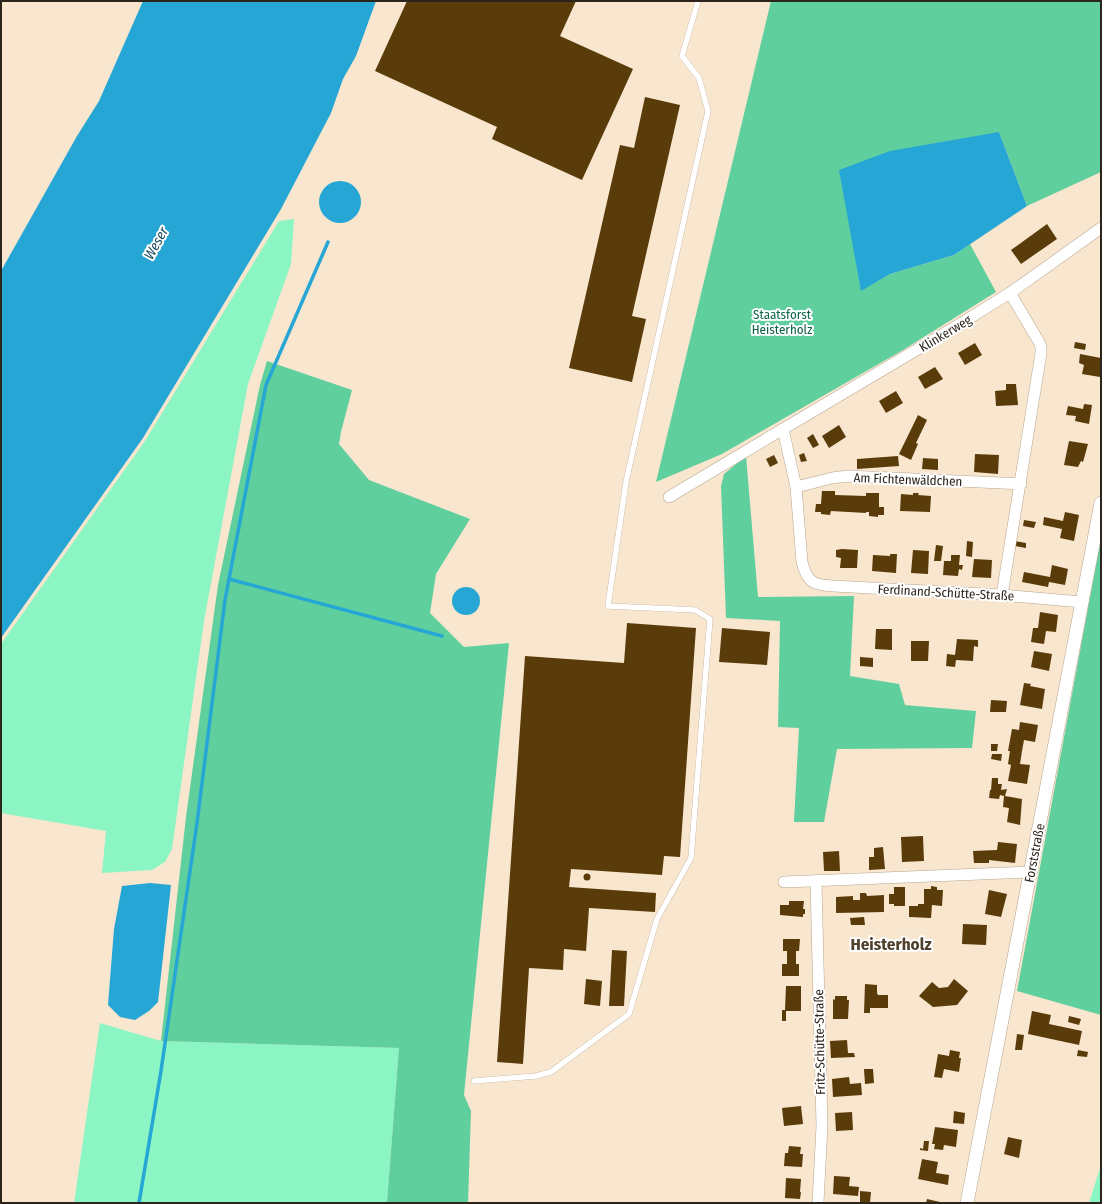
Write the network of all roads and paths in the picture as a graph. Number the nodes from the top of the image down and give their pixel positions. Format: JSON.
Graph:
{"nodes":[{"id":1,"x":698,"y":1,"type":"edge"},
{"id":2,"x":1101,"y":228,"type":"edge"},
{"id":3,"x":1010,"y":293,"type":"junction"},
{"id":4,"x":783,"y":429,"type":"junction"},
{"id":5,"x":1021,"y":484,"type":"junction"},
{"id":6,"x":796,"y":487,"type":"junction"},
{"id":7,"x":669,"y":497,"type":"dead end"},
{"id":8,"x":1101,"y":503,"type":"edge"},
{"id":9,"x":1002,"y":595,"type":"junction"},
{"id":10,"x":1082,"y":602,"type":"junction"},
{"id":11,"x":1030,"y":872,"type":"junction"},
{"id":12,"x":816,"y":881,"type":"junction"},
{"id":13,"x":784,"y":882,"type":"dead end"},
{"id":14,"x":474,"y":1081,"type":"dead end"},
{"id":15,"x":818,"y":1203,"type":"edge"},
{"id":16,"x":967,"y":1203,"type":"edge"}],
"edges":[{"from":1,"to":14,"type":"lane"},
{"from":2,"to":3,"type":"street","name":"Klinkerweg"},
{"from":3,"to":4,"type":"street","name":"Klinkerweg"},
{"from":3,"to":5,"type":"street"},
{"from":4,"to":6,"type":"street"},
{"from":4,"to":7,"type":"street","name":"Klinkerweg"},
{"from":5,"to":6,"type":"street","name":"Am Fichtenwäldchen"},
{"from":5,"to":9,"type":"street"},
{"from":6,"to":9,"type":"street","name":"Ferdinand-Schütte-Straße"},
{"from":8,"to":10,"type":"street","name":"Forststraße"},
{"from":9,"to":10,"type":"street","name":"Ferdinand-Schütte-Straße"},
{"from":10,"to":11,"type":"street","name":"Forststraße"},
{"from":11,"to":12,"type":"street"},
{"from":11,"to":16,"type":"street","name":"Forststraße"},
{"from":12,"to":13,"type":"street"},
{"from":12,"to":15,"type":"street","name":"Fritz-Schütte-Straße"}]}
